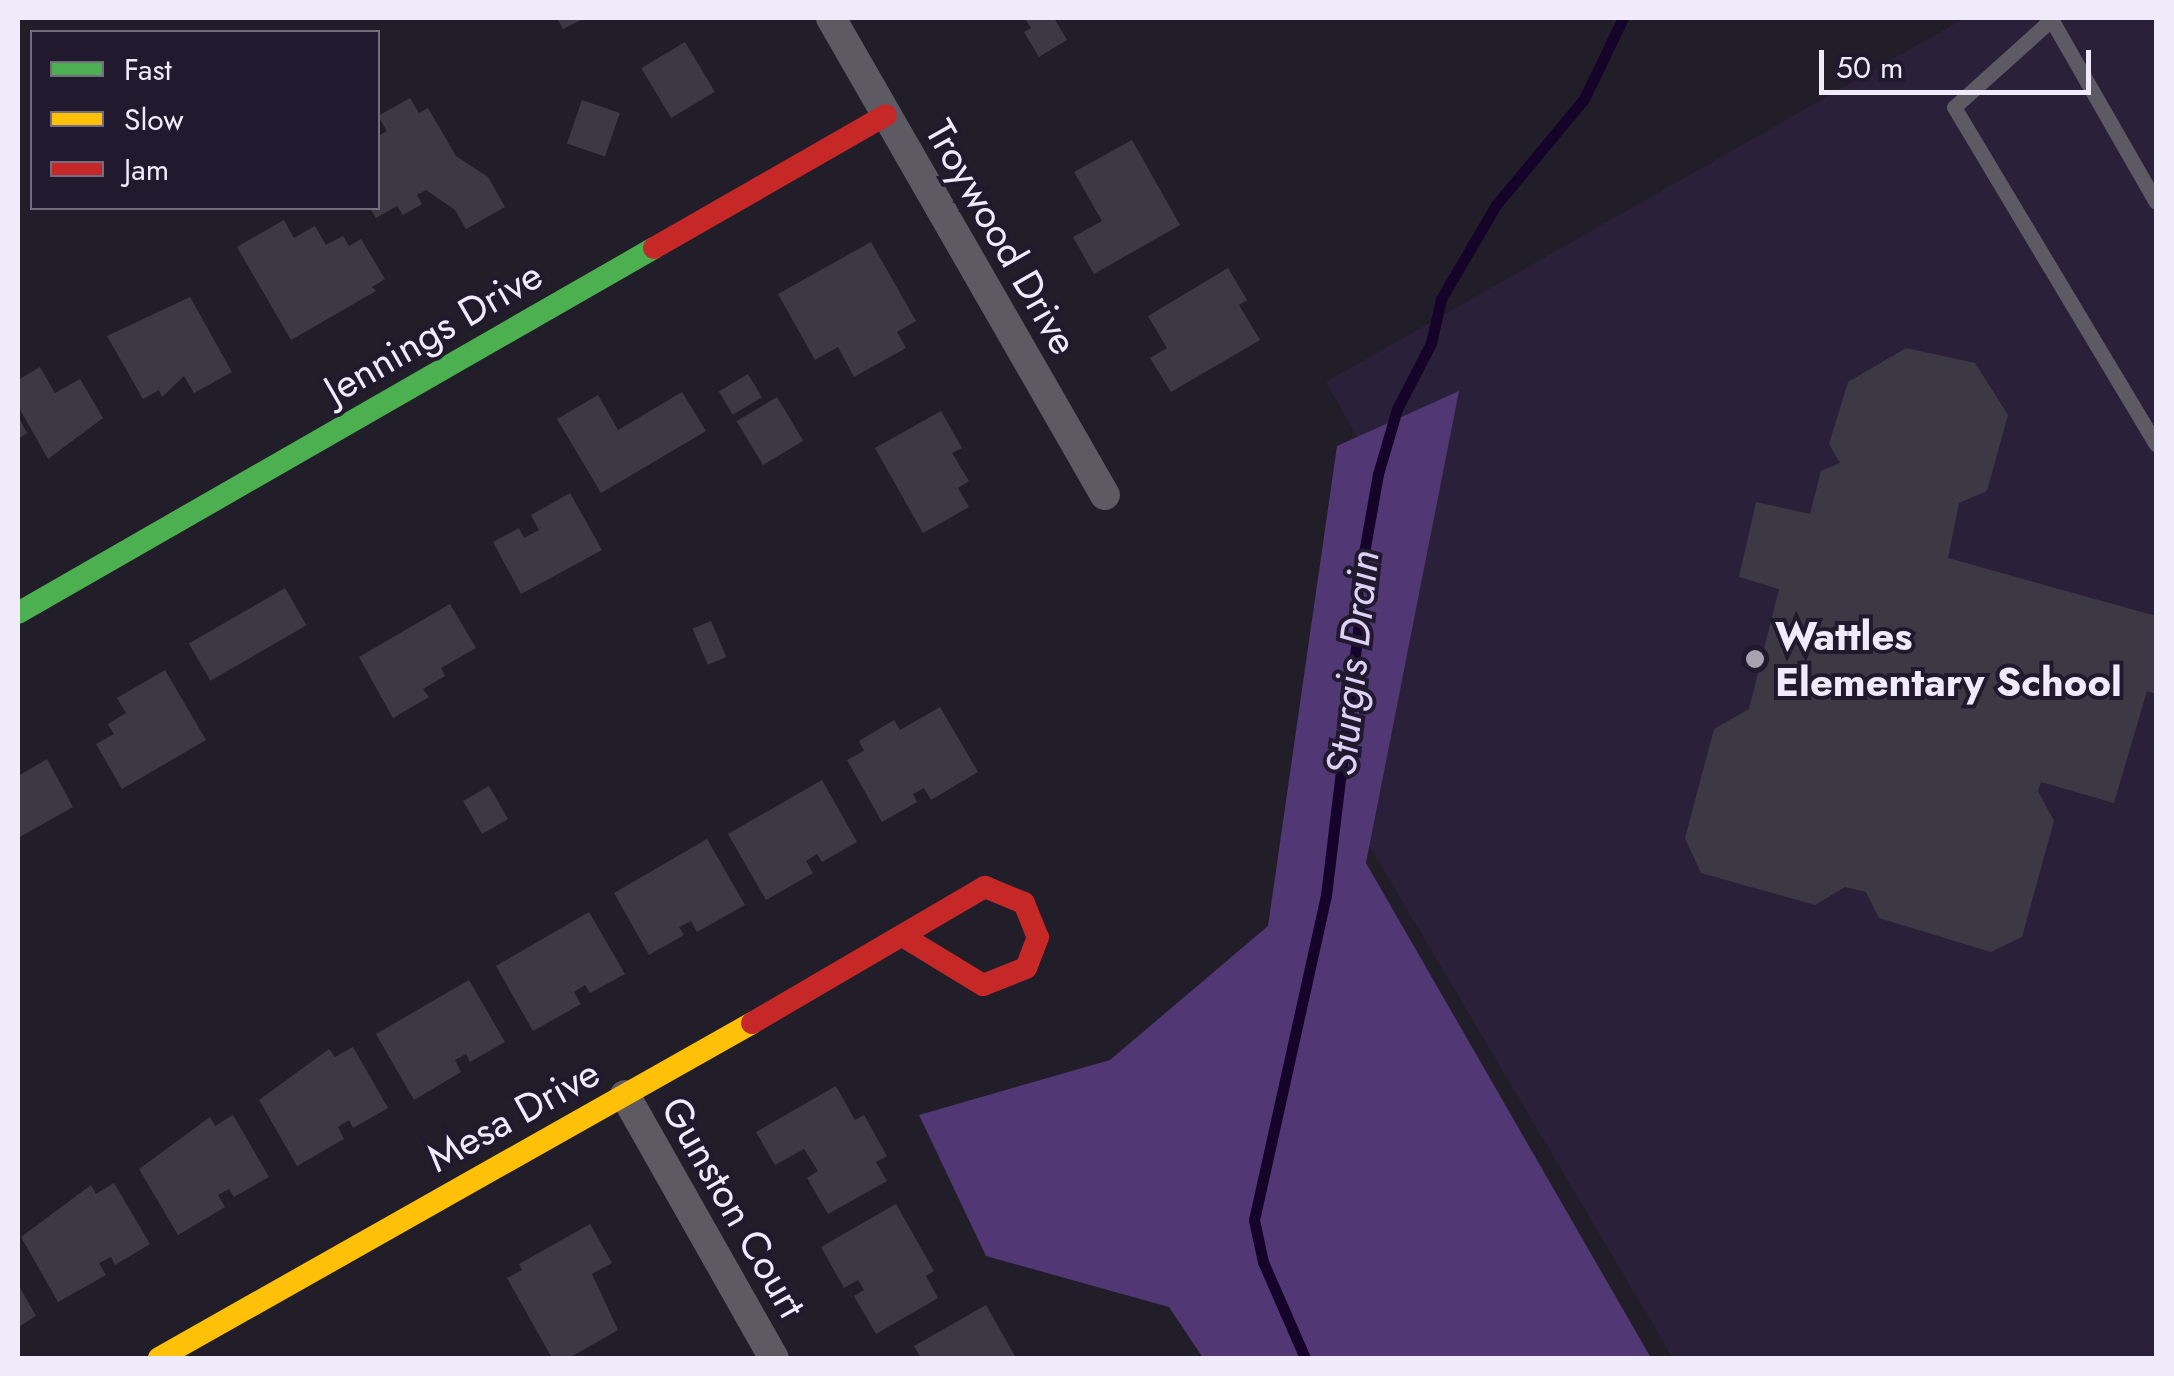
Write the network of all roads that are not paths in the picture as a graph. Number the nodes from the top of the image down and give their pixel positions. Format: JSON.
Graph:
{"nodes":[{"id":1,"x":831,"y":18,"type":"edge"},
{"id":2,"x":2052,"y":18,"type":"edge"},
{"id":3,"x":886,"y":116,"type":"junction"},
{"id":4,"x":2156,"y":202,"type":"edge"},
{"id":5,"x":2156,"y":444,"type":"edge"},
{"id":6,"x":1105,"y":495,"type":"dead end"},
{"id":7,"x":18,"y":613,"type":"edge"},
{"id":8,"x":904,"y":937,"type":"junction"},
{"id":9,"x":625,"y":1095,"type":"junction"},
{"id":10,"x":159,"y":1358,"type":"edge"},
{"id":11,"x":774,"y":1358,"type":"edge"}],
"edges":[{"from":1,"to":3,"type":"street","name":"Troywood Drive"},
{"from":2,"to":4,"type":"lane"},
{"from":2,"to":5,"type":"lane"},
{"from":3,"to":6,"type":"street","name":"Troywood Drive"},
{"from":3,"to":7,"type":"street","name":"Jennings Drive"},
{"from":8,"to":8,"type":"street","name":"Mesa Drive"},
{"from":8,"to":9,"type":"street","name":"Mesa Drive"},
{"from":9,"to":10,"type":"street","name":"Mesa Drive"},
{"from":9,"to":11,"type":"street","name":"Gunston Court"}]}
